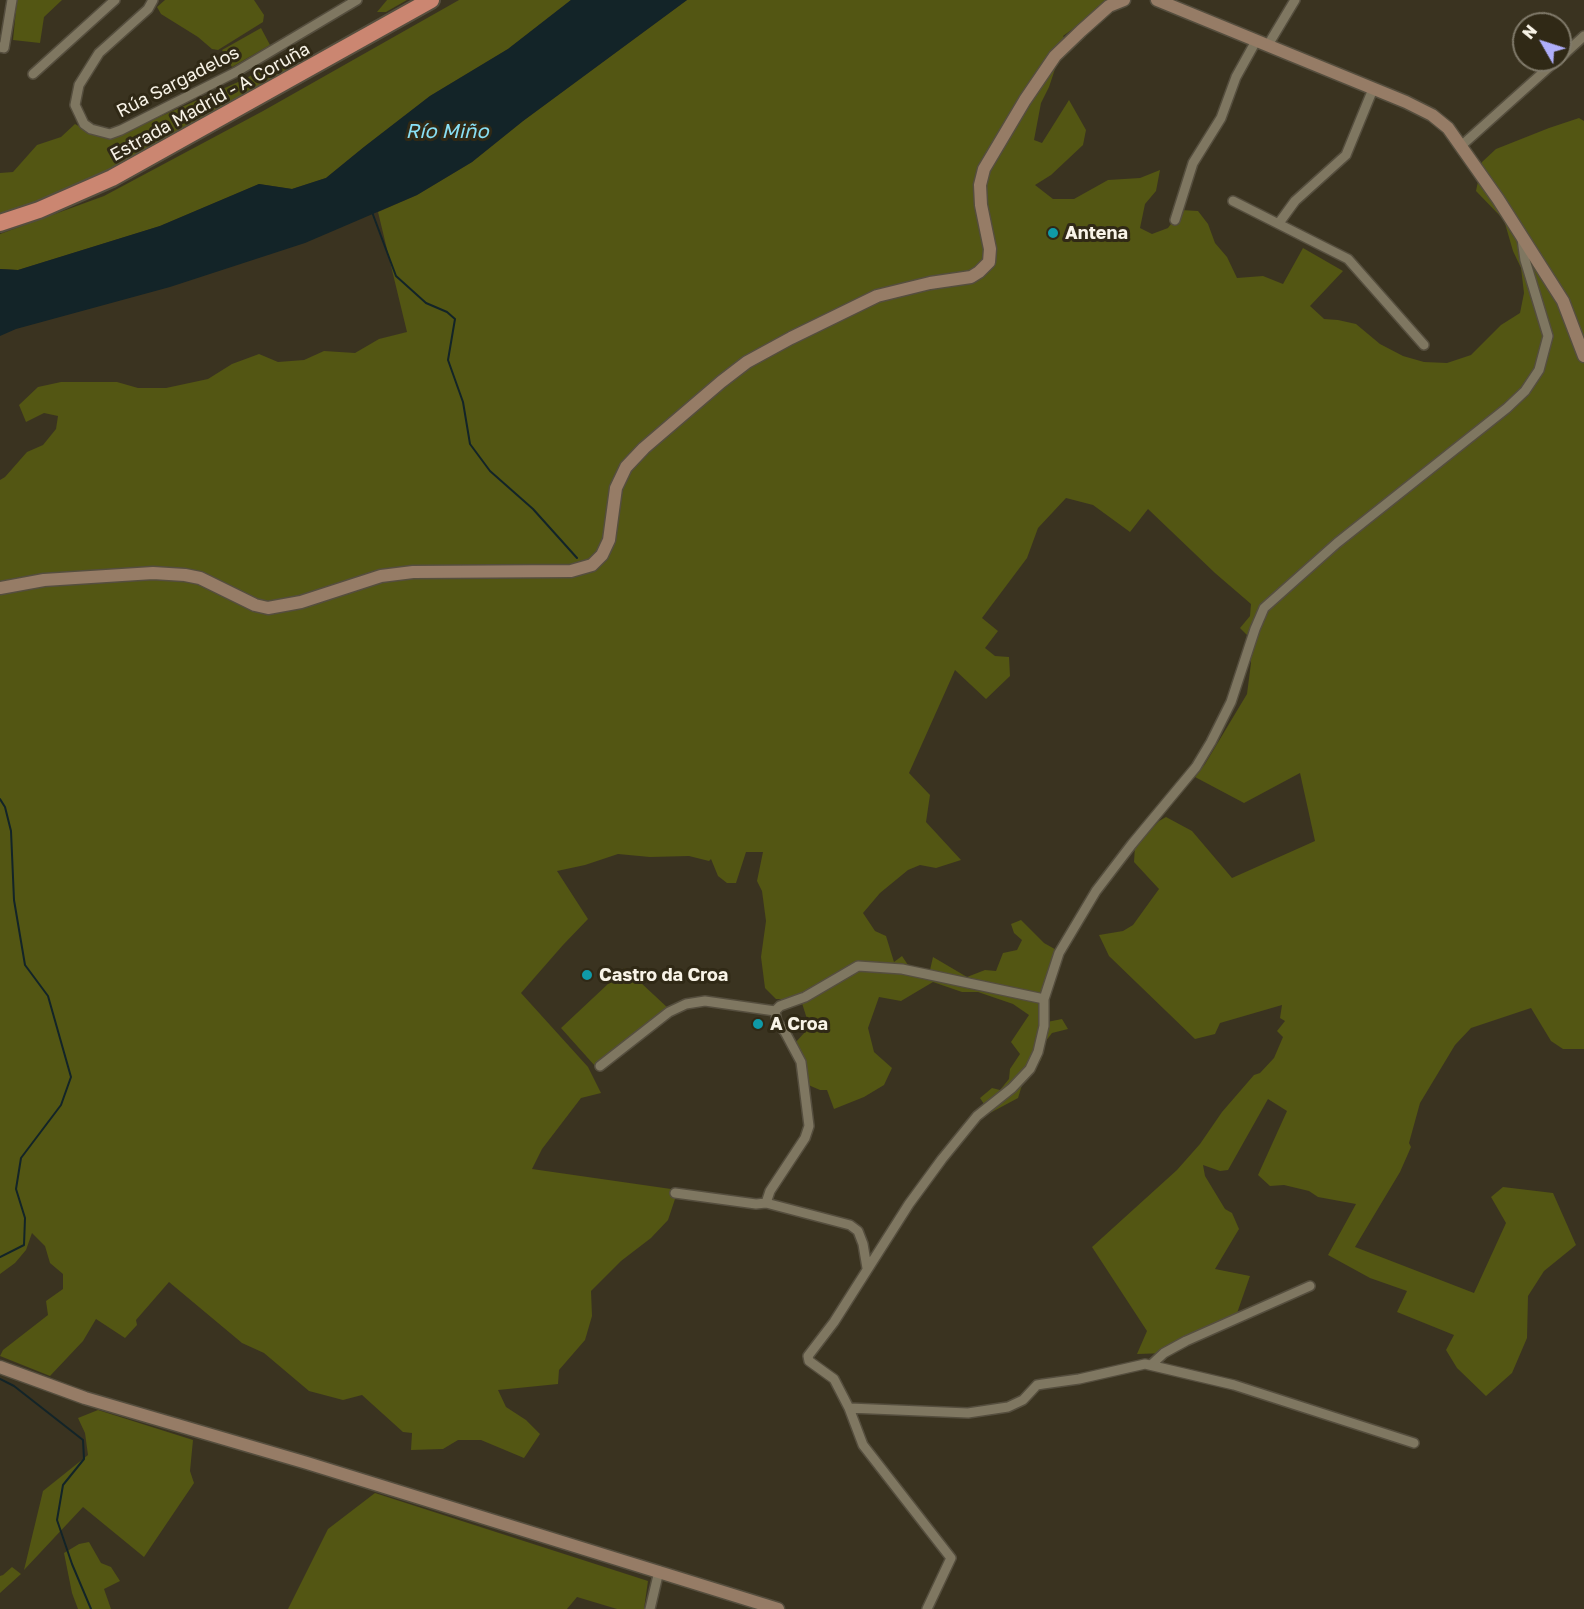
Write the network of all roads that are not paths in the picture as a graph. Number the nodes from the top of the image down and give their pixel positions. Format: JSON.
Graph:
{"nodes":[{"id":1,"x":12,"y":0,"type":"edge"},
{"id":2,"x":115,"y":0,"type":"edge"},
{"id":3,"x":153,"y":0,"type":"edge"},
{"id":4,"x":357,"y":0,"type":"edge"},
{"id":5,"x":431,"y":0,"type":"edge"},
{"id":6,"x":1125,"y":0,"type":"edge"},
{"id":7,"x":1156,"y":0,"type":"edge"},
{"id":8,"x":1295,"y":0,"type":"edge"},
{"id":9,"x":1584,"y":36,"type":"edge"},
{"id":10,"x":1262,"y":43,"type":"junction"},
{"id":11,"x":0,"y":47,"type":"edge"},
{"id":12,"x":1572,"y":47,"type":"edge"},
{"id":13,"x":1544,"y":72,"type":"edge"},
{"id":14,"x":33,"y":74,"type":"dead end"},
{"id":15,"x":1373,"y":89,"type":"junction"},
{"id":16,"x":1461,"y":146,"type":"junction"},
{"id":17,"x":1233,"y":201,"type":"dead end"},
{"id":18,"x":1175,"y":220,"type":"dead end"},
{"id":19,"x":0,"y":223,"type":"edge"},
{"id":20,"x":1279,"y":223,"type":"junction"},
{"id":21,"x":1522,"y":238,"type":"junction"},
{"id":22,"x":1424,"y":345,"type":"dead end"},
{"id":23,"x":1584,"y":356,"type":"edge"},
{"id":24,"x":0,"y":588,"type":"edge"},
{"id":25,"x":1044,"y":999,"type":"junction"},
{"id":26,"x":775,"y":1011,"type":"junction"},
{"id":27,"x":600,"y":1066,"type":"dead end"},
{"id":28,"x":675,"y":1192,"type":"dead end"},
{"id":29,"x":766,"y":1203,"type":"junction"},
{"id":30,"x":867,"y":1268,"type":"junction"},
{"id":31,"x":1310,"y":1286,"type":"dead end"},
{"id":32,"x":1151,"y":1365,"type":"junction"},
{"id":33,"x":0,"y":1367,"type":"edge"},
{"id":34,"x":849,"y":1408,"type":"junction"},
{"id":35,"x":1414,"y":1443,"type":"dead end"},
{"id":36,"x":659,"y":1571,"type":"junction"},
{"id":37,"x":755,"y":1601,"type":"junction"},
{"id":38,"x":650,"y":1609,"type":"edge"},
{"id":39,"x":766,"y":1609,"type":"edge"},
{"id":40,"x":778,"y":1609,"type":"edge"},
{"id":41,"x":927,"y":1609,"type":"edge"}],
"edges":[{"from":1,"to":11,"type":"street"},
{"from":2,"to":14,"type":"street"},
{"from":3,"to":4,"type":"street","name":"Rúa Sargadelos"},
{"from":5,"to":19,"type":"highway","name":"Estrada Madrid - A Coruña"},
{"from":6,"to":24,"type":"street"},
{"from":7,"to":10,"type":"street"},
{"from":8,"to":10,"type":"street"},
{"from":9,"to":12,"type":"street"},
{"from":10,"to":15,"type":"street"},
{"from":10,"to":18,"type":"street"},
{"from":13,"to":16,"type":"street"},
{"from":15,"to":16,"type":"street"},
{"from":15,"to":20,"type":"street"},
{"from":16,"to":21,"type":"street"},
{"from":17,"to":20,"type":"street"},
{"from":20,"to":22,"type":"street"},
{"from":21,"to":23,"type":"street"},
{"from":21,"to":25,"type":"street"},
{"from":25,"to":26,"type":"street"},
{"from":25,"to":30,"type":"street"},
{"from":26,"to":27,"type":"street"},
{"from":26,"to":29,"type":"street"},
{"from":28,"to":29,"type":"street"},
{"from":29,"to":30,"type":"street"},
{"from":30,"to":34,"type":"street"},
{"from":31,"to":32,"type":"street"},
{"from":32,"to":34,"type":"street"},
{"from":32,"to":35,"type":"street"},
{"from":33,"to":36,"type":"street"},
{"from":34,"to":41,"type":"street"},
{"from":36,"to":37,"type":"street"},
{"from":36,"to":38,"type":"street"},
{"from":37,"to":39,"type":"street"},
{"from":37,"to":40,"type":"street"}]}
